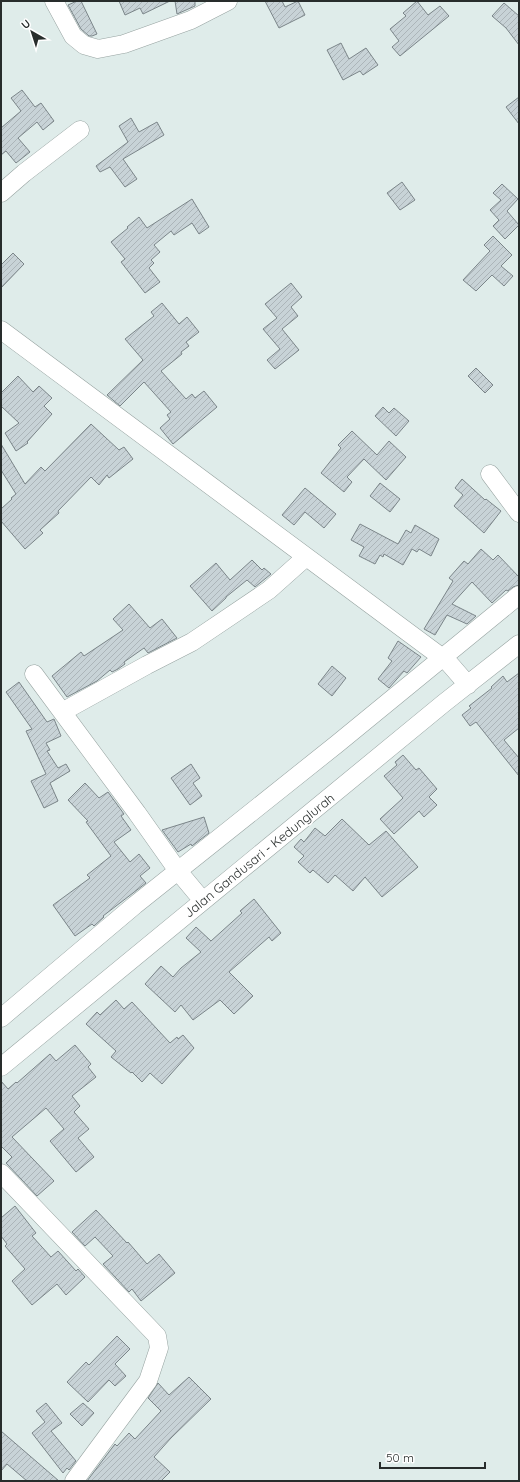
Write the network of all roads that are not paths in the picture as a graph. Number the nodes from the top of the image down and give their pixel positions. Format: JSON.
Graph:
{"nodes":[{"id":1,"x":54,"y":1,"type":"edge"},
{"id":2,"x":228,"y":1,"type":"edge"},
{"id":3,"x":80,"y":130,"type":"dead end"},
{"id":4,"x":1,"y":193,"type":"edge"},
{"id":5,"x":1,"y":330,"type":"edge"},
{"id":6,"x":490,"y":474,"type":"dead end"},
{"id":7,"x":519,"y":513,"type":"edge"},
{"id":8,"x":306,"y":557,"type":"junction"},
{"id":9,"x":519,"y":595,"type":"edge"},
{"id":10,"x":519,"y":644,"type":"edge"},
{"id":11,"x":454,"y":670,"type":"junction"},
{"id":12,"x":34,"y":674,"type":"dead end"},
{"id":13,"x":62,"y":712,"type":"junction"},
{"id":14,"x":180,"y":874,"type":"junction"},
{"id":15,"x":198,"y":896,"type":"junction"},
{"id":16,"x":1,"y":1018,"type":"edge"},
{"id":17,"x":1,"y":1067,"type":"edge"},
{"id":18,"x":1,"y":1173,"type":"edge"},
{"id":19,"x":74,"y":1481,"type":"edge"}],
"edges":[{"from":1,"to":2,"type":"street"},
{"from":3,"to":4,"type":"street"},
{"from":5,"to":8,"type":"street"},
{"from":6,"to":7,"type":"street"},
{"from":8,"to":11,"type":"street"},
{"from":8,"to":13,"type":"street"},
{"from":9,"to":11,"type":"street"},
{"from":10,"to":11,"type":"street","name":"Jalan Gandusari - Kedunglurah"},
{"from":11,"to":14,"type":"street"},
{"from":11,"to":15,"type":"street","name":"Jalan Gandusari - Kedunglurah"},
{"from":12,"to":13,"type":"street"},
{"from":13,"to":14,"type":"street"},
{"from":14,"to":15,"type":"street"},
{"from":14,"to":16,"type":"street"},
{"from":15,"to":17,"type":"street","name":"Jalan Gandusari - Kedunglurah"},
{"from":18,"to":19,"type":"street"}]}
